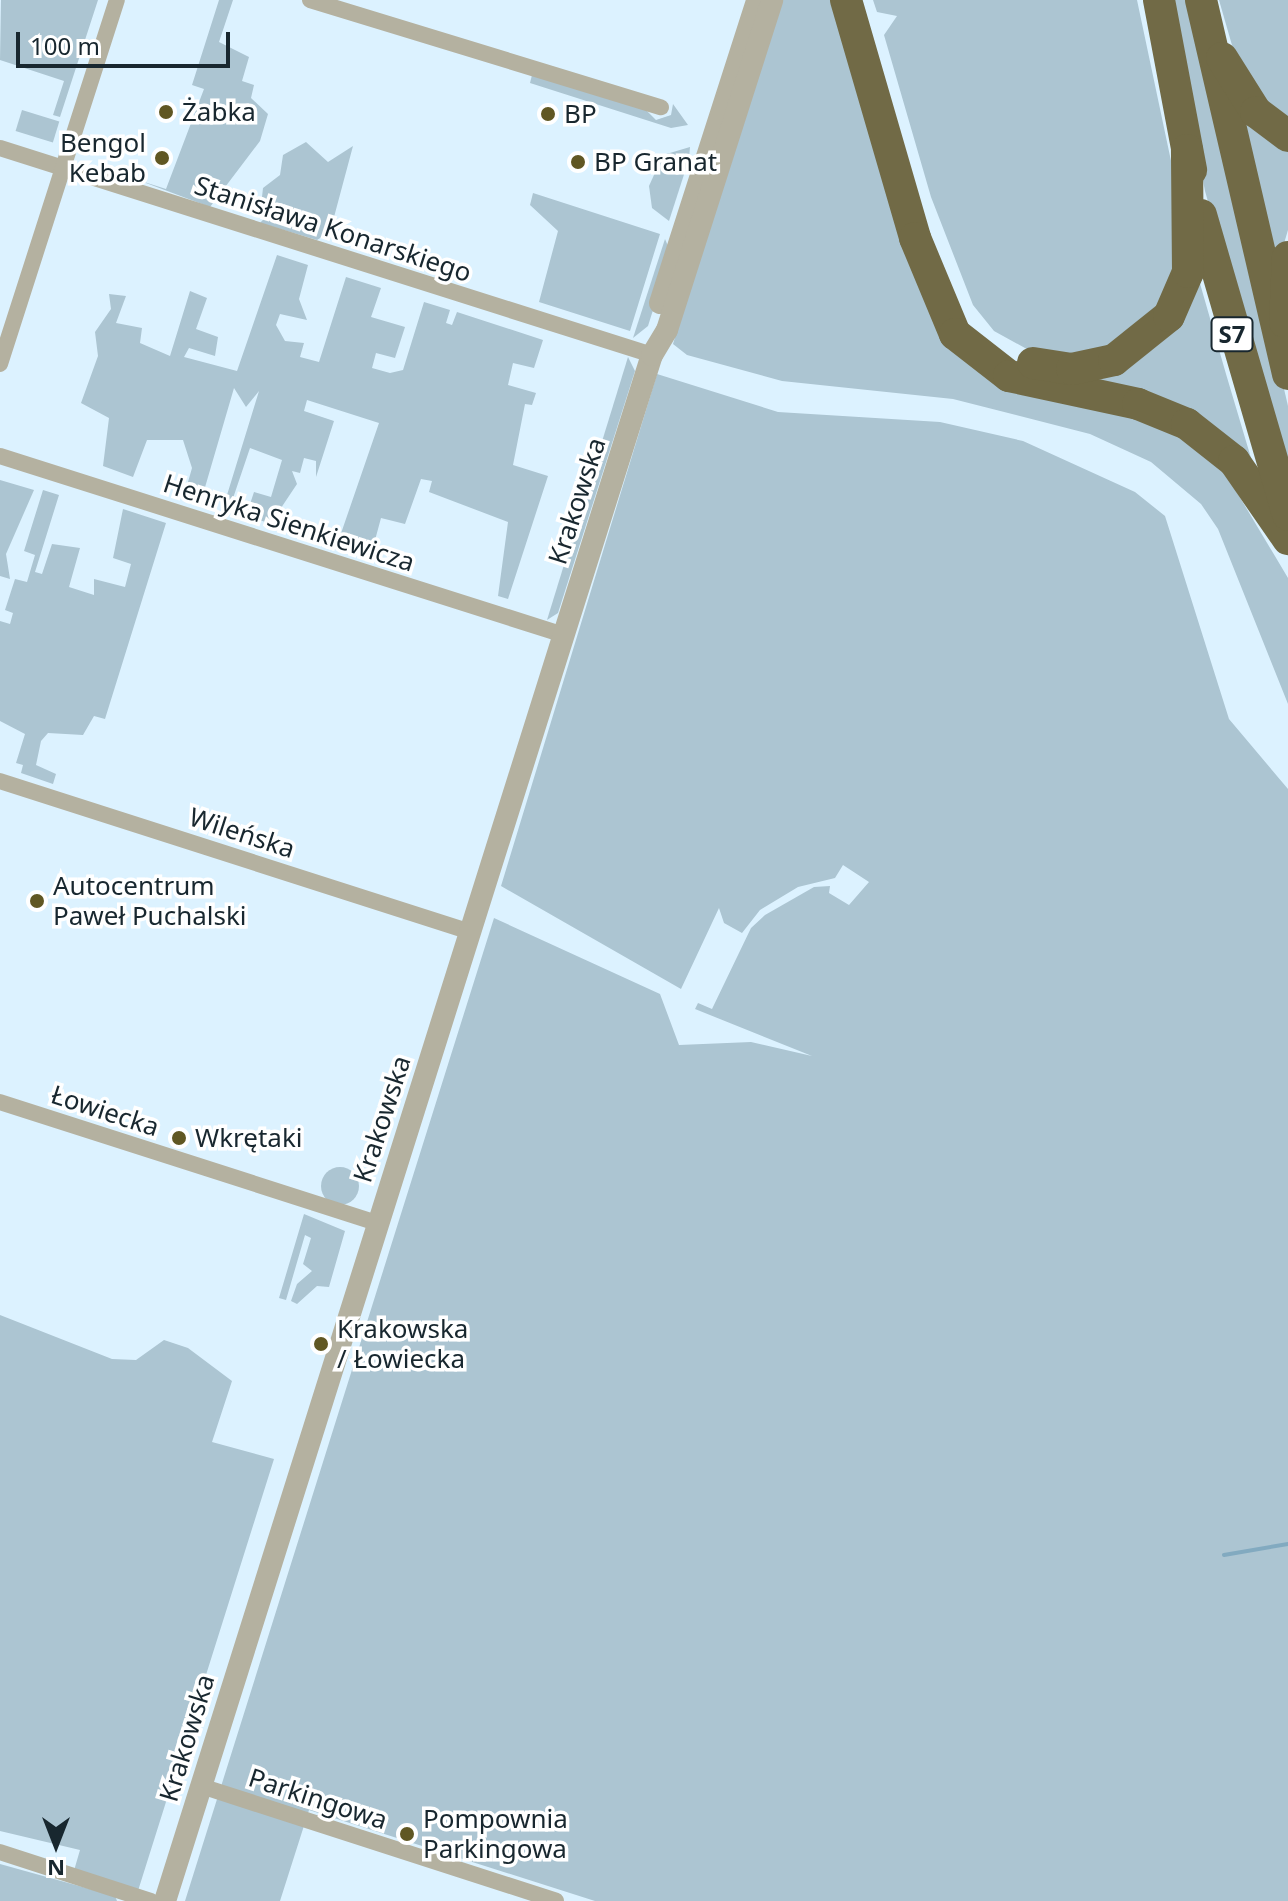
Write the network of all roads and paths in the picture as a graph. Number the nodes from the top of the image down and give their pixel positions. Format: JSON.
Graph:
{"nodes":[{"id":1,"x":117,"y":0,"type":"edge"},
{"id":2,"x":310,"y":0,"type":"edge"},
{"id":3,"x":757,"y":0,"type":"edge"},
{"id":4,"x":772,"y":0,"type":"edge"},
{"id":5,"x":846,"y":0,"type":"edge"},
{"id":6,"x":866,"y":0,"type":"edge"},
{"id":7,"x":1159,"y":0,"type":"edge"},
{"id":8,"x":1203,"y":7,"type":"edge"},
{"id":9,"x":661,"y":107,"type":"dead end"},
{"id":10,"x":1288,"y":136,"type":"edge"},
{"id":11,"x":0,"y":148,"type":"edge"},
{"id":12,"x":1187,"y":150,"type":"junction"},
{"id":13,"x":64,"y":169,"type":"junction"},
{"id":14,"x":706,"y":209,"type":"junction"},
{"id":15,"x":686,"y":221,"type":"junction"},
{"id":16,"x":1288,"y":257,"type":"edge"},
{"id":17,"x":1288,"y":341,"type":"edge"},
{"id":18,"x":652,"y":355,"type":"junction"},
{"id":19,"x":0,"y":364,"type":"edge"},
{"id":20,"x":1288,"y":374,"type":"edge"},
{"id":21,"x":0,"y":456,"type":"edge"},
{"id":22,"x":1288,"y":515,"type":"edge"},
{"id":23,"x":1288,"y":539,"type":"edge"},
{"id":24,"x":564,"y":635,"type":"junction"},
{"id":25,"x":0,"y":781,"type":"edge"},
{"id":26,"x":469,"y":932,"type":"junction"},
{"id":27,"x":0,"y":1102,"type":"edge"},
{"id":28,"x":378,"y":1223,"type":"junction"},
{"id":29,"x":201,"y":1786,"type":"junction"},
{"id":30,"x":0,"y":1852,"type":"edge"},
{"id":31,"x":151,"y":1901,"type":"edge"},
{"id":32,"x":165,"y":1901,"type":"edge"},
{"id":33,"x":556,"y":1901,"type":"edge"}],
"edges":[{"from":1,"to":13,"type":"street"},
{"from":2,"to":9,"type":"street"},
{"from":3,"to":15,"type":"street","name":"Krakowska"},
{"from":4,"to":14,"type":"street","name":"Krakowska"},
{"from":5,"to":23,"type":"highway"},
{"from":6,"to":12,"type":"highway"},
{"from":7,"to":12,"type":"highway","number":"S7"},
{"from":8,"to":10,"type":"highway"},
{"from":8,"to":20,"type":"highway","number":"S7"},
{"from":11,"to":13,"type":"street","name":"Stanisława Konarskiego"},
{"from":12,"to":22,"type":"highway","number":"S7"},
{"from":13,"to":18,"type":"street","name":"Stanisława Konarskiego"},
{"from":13,"to":19,"type":"street"},
{"from":14,"to":15,"type":"street"},
{"from":14,"to":18,"type":"street","name":"Krakowska"},
{"from":15,"to":18,"type":"street","name":"Krakowska"},
{"from":16,"to":17,"type":"highway"},
{"from":18,"to":24,"type":"street","name":"Krakowska"},
{"from":21,"to":24,"type":"street","name":"Henryka Sienkiewicza"},
{"from":24,"to":26,"type":"street","name":"Krakowska"},
{"from":25,"to":26,"type":"street","name":"Wileńska"},
{"from":26,"to":28,"type":"street","name":"Krakowska"},
{"from":27,"to":28,"type":"street","name":"Łowiecka"},
{"from":28,"to":29,"type":"street","name":"Krakowska"},
{"from":29,"to":32,"type":"street","name":"Krakowska"},
{"from":29,"to":33,"type":"street","name":"Parkingowa"},
{"from":30,"to":31,"type":"street"}]}
